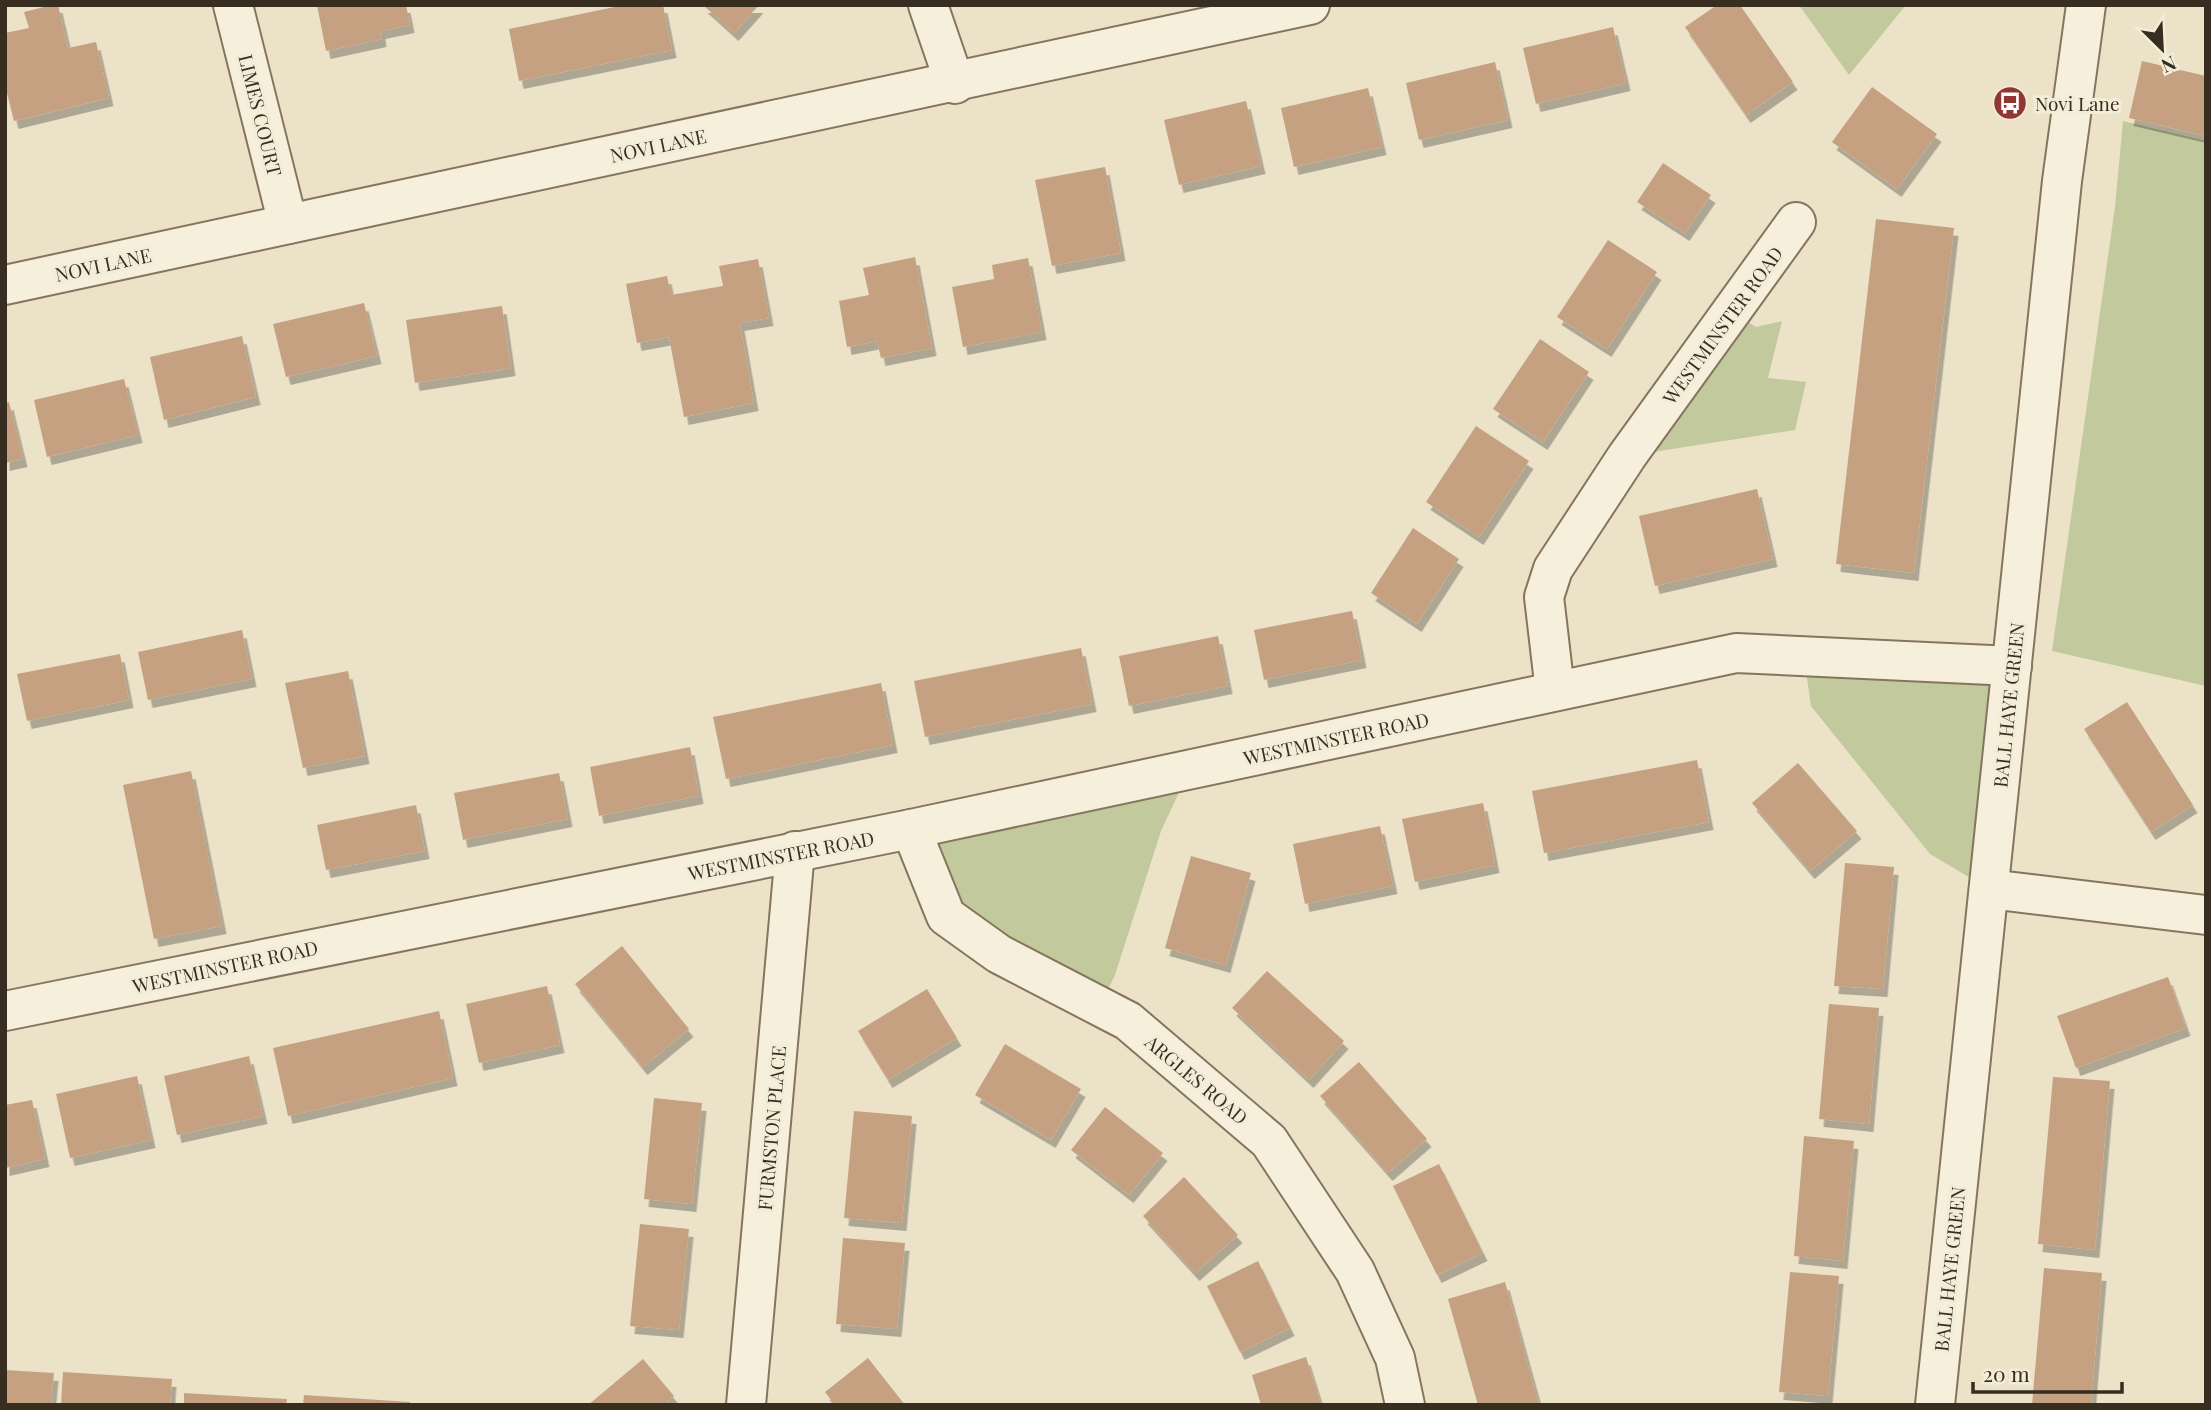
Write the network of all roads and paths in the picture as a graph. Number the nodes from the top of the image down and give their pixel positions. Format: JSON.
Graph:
{"nodes":[{"id":1,"x":233,"y":5,"type":"edge"},
{"id":2,"x":928,"y":5,"type":"edge"},
{"id":3,"x":1310,"y":5,"type":"edge"},
{"id":4,"x":2085,"y":5,"type":"edge"},
{"id":5,"x":955,"y":83,"type":"junction"},
{"id":6,"x":1796,"y":222,"type":"dead end"},
{"id":7,"x":288,"y":224,"type":"junction"},
{"id":8,"x":5,"y":285,"type":"edge"},
{"id":9,"x":2012,"y":666,"type":"junction"},
{"id":10,"x":1555,"y":691,"type":"junction"},
{"id":11,"x":911,"y":829,"type":"junction"},
{"id":12,"x":795,"y":851,"type":"junction"},
{"id":13,"x":1989,"y":889,"type":"junction"},
{"id":14,"x":2206,"y":915,"type":"edge"},
{"id":15,"x":5,"y":1011,"type":"edge"},
{"id":16,"x":746,"y":1405,"type":"edge"},
{"id":17,"x":1405,"y":1405,"type":"edge"},
{"id":18,"x":1935,"y":1405,"type":"edge"}],
"edges":[{"from":1,"to":7,"type":"street","name":"LIMES COURT"},
{"from":2,"to":5,"type":"street"},
{"from":3,"to":5,"type":"street","name":"NOVI LANE"},
{"from":4,"to":9,"type":"street","name":"BALL HAYE GREEN"},
{"from":5,"to":7,"type":"street","name":"NOVI LANE"},
{"from":6,"to":10,"type":"street","name":"WESTMINSTER ROAD"},
{"from":7,"to":8,"type":"street","name":"NOVI LANE"},
{"from":9,"to":10,"type":"street","name":"WESTMINSTER ROAD"},
{"from":9,"to":13,"type":"street","name":"BALL HAYE GREEN"},
{"from":10,"to":11,"type":"street","name":"WESTMINSTER ROAD"},
{"from":11,"to":12,"type":"street","name":"WESTMINSTER ROAD"},
{"from":11,"to":17,"type":"street","name":"ARGLES ROAD"},
{"from":12,"to":15,"type":"street","name":"WESTMINSTER ROAD"},
{"from":12,"to":16,"type":"street","name":"FURMSTON PLACE"},
{"from":13,"to":14,"type":"street"},
{"from":13,"to":18,"type":"street","name":"BALL HAYE GREEN"}]}
